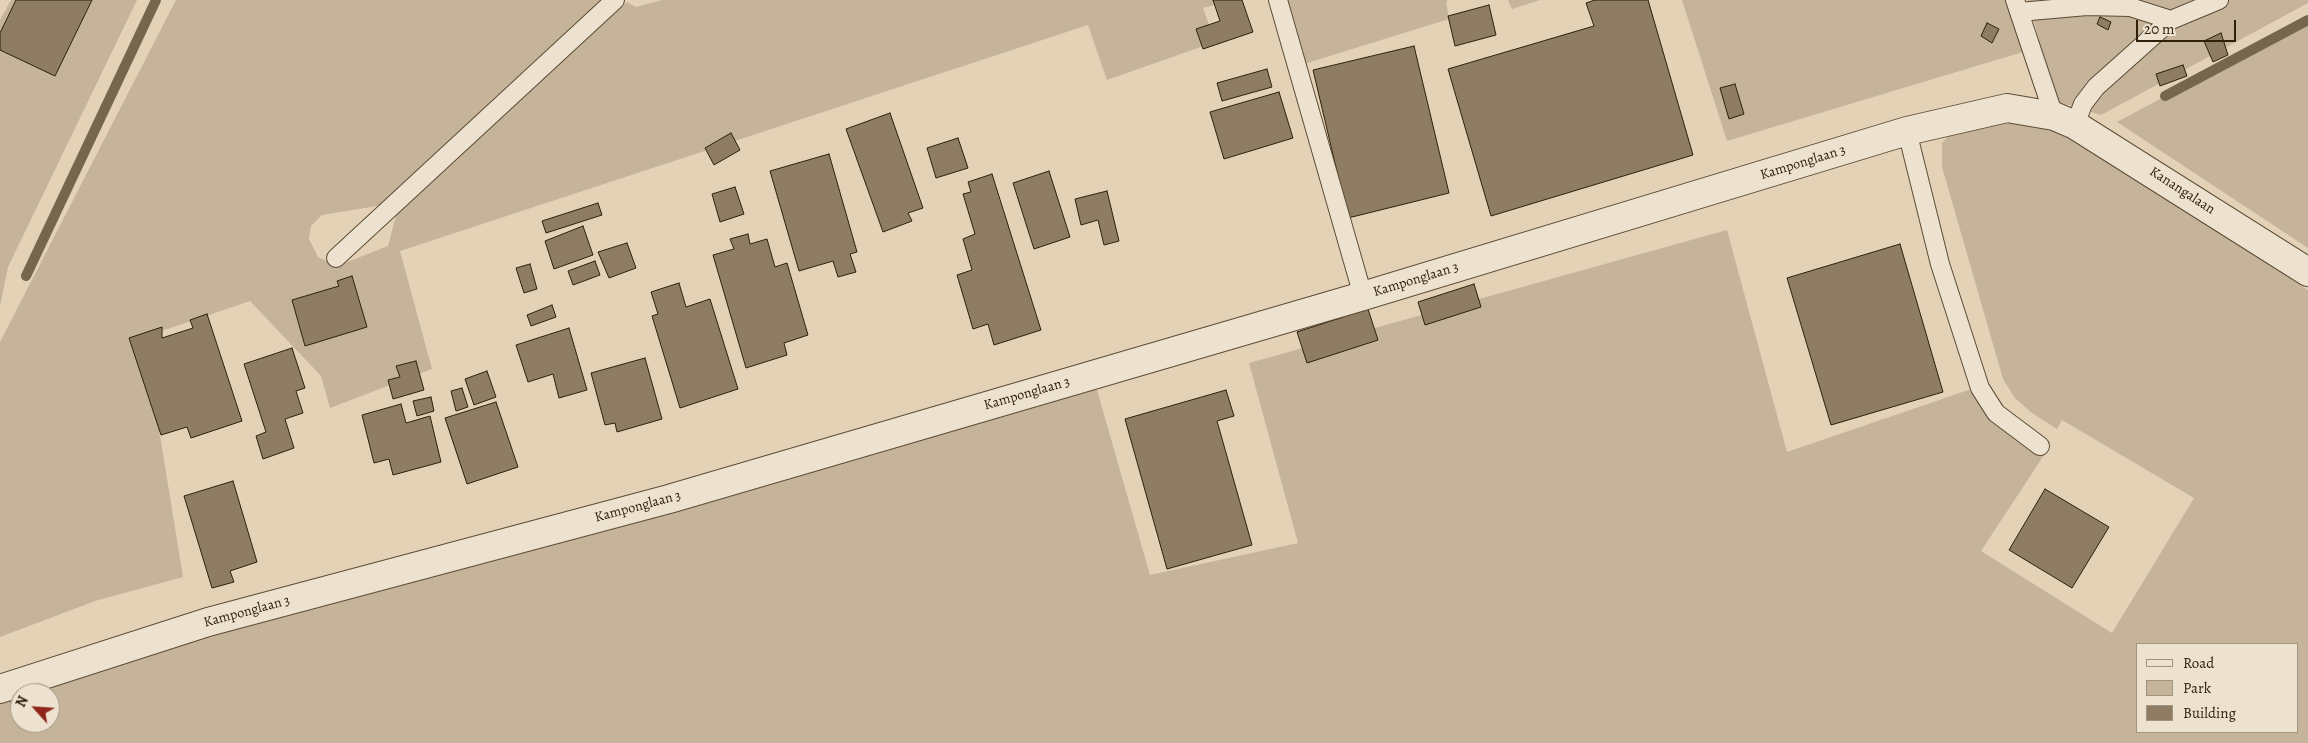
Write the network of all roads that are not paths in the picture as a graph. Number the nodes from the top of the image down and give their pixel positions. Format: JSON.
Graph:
{"nodes":[{"id":1,"x":615,"y":0,"type":"edge"},
{"id":2,"x":1278,"y":0,"type":"edge"},
{"id":3,"x":2218,"y":0,"type":"edge"},
{"id":4,"x":2017,"y":6,"type":"edge"},
{"id":5,"x":2171,"y":20,"type":"junction"},
{"id":6,"x":2064,"y":120,"type":"junction"},
{"id":7,"x":1907,"y":131,"type":"junction"},
{"id":8,"x":336,"y":258,"type":"dead end"},
{"id":9,"x":2308,"y":272,"type":"edge"},
{"id":10,"x":1363,"y":296,"type":"junction"},
{"id":11,"x":2040,"y":446,"type":"dead end"},
{"id":12,"x":0,"y":689,"type":"edge"}],
"edges":[{"from":1,"to":8,"type":"lane"},
{"from":2,"to":10,"type":"lane"},
{"from":3,"to":5,"type":"lane"},
{"from":4,"to":5,"type":"lane"},
{"from":4,"to":6,"type":"lane"},
{"from":5,"to":6,"type":"lane"},
{"from":6,"to":7,"type":"street","name":"Kamponglaan 3"},
{"from":6,"to":9,"type":"street","name":"Kanangalaan"},
{"from":7,"to":10,"type":"street","name":"Kamponglaan 3"},
{"from":7,"to":11,"type":"lane"},
{"from":10,"to":12,"type":"street","name":"Kamponglaan 3"}]}
